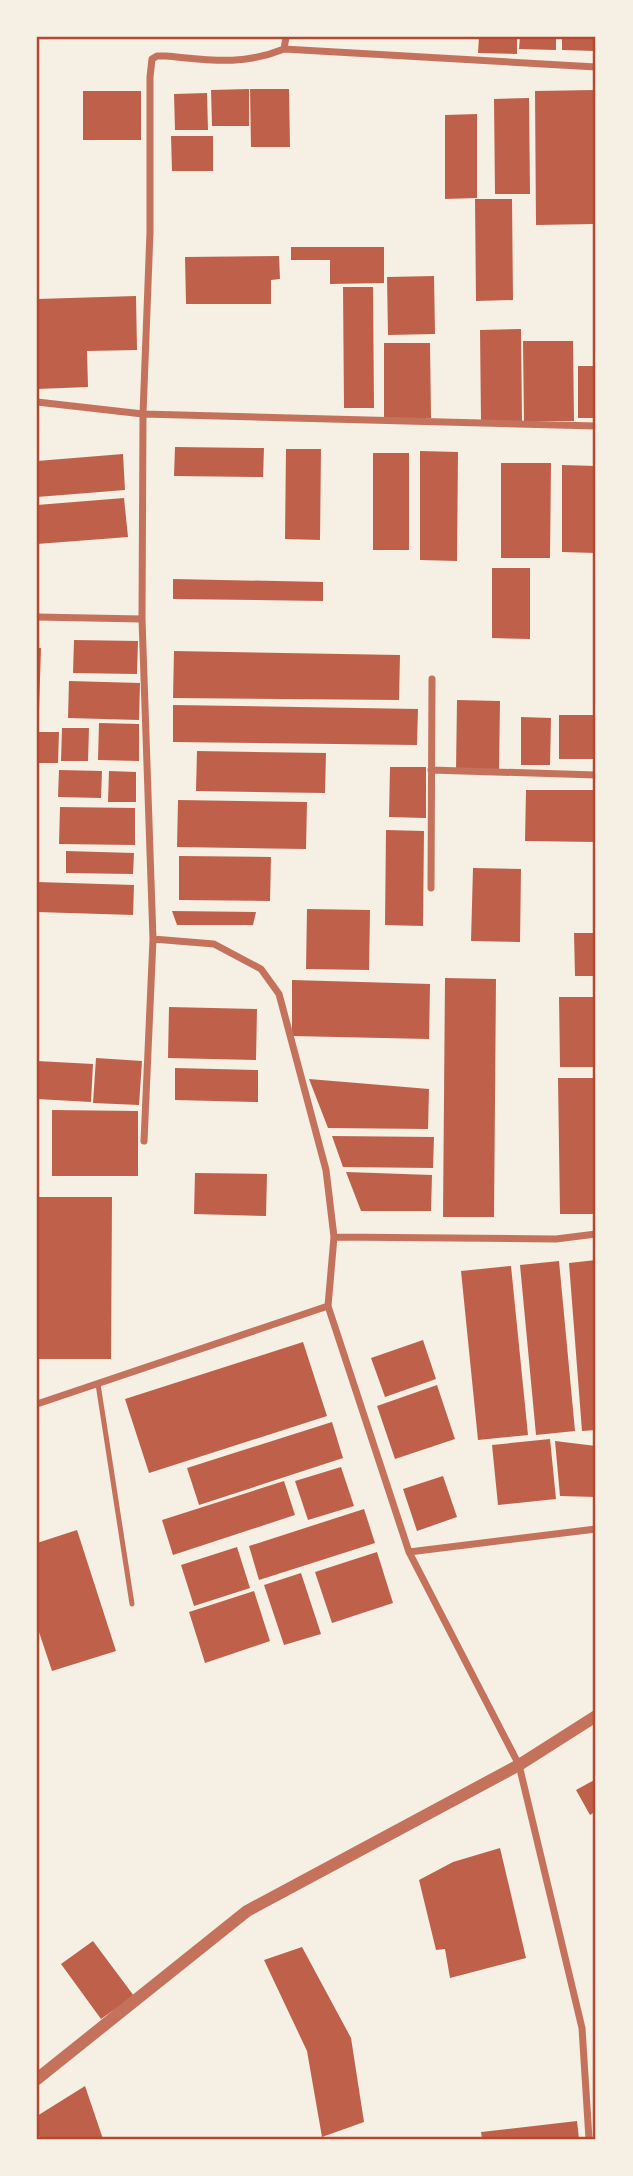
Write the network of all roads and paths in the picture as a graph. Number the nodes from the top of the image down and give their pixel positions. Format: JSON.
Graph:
{"nodes":[{"id":1,"x":286,"y":37,"type":"edge"},
{"id":2,"x":284,"y":49,"type":"junction"},
{"id":3,"x":596,"y":67,"type":"edge"},
{"id":4,"x":37,"y":402,"type":"edge"},
{"id":5,"x":143,"y":414,"type":"junction"},
{"id":6,"x":596,"y":426,"type":"edge"},
{"id":7,"x":37,"y":617,"type":"edge"},
{"id":8,"x":142,"y":619,"type":"junction"},
{"id":9,"x":432,"y":679,"type":"dead end"},
{"id":10,"x":431,"y":770,"type":"junction"},
{"id":11,"x":596,"y":775,"type":"edge"},
{"id":12,"x":431,"y":888,"type":"dead end"},
{"id":13,"x":153,"y":939,"type":"junction"},
{"id":14,"x":144,"y":1141,"type":"dead end"},
{"id":15,"x":596,"y":1234,"type":"edge"},
{"id":16,"x":334,"y":1237,"type":"junction"},
{"id":17,"x":328,"y":1306,"type":"junction"},
{"id":18,"x":98,"y":1384,"type":"junction"},
{"id":19,"x":37,"y":1404,"type":"edge"},
{"id":20,"x":596,"y":1529,"type":"edge"},
{"id":21,"x":409,"y":1552,"type":"junction"},
{"id":22,"x":132,"y":1604,"type":"dead end"},
{"id":23,"x":596,"y":1716,"type":"edge"},
{"id":24,"x":519,"y":1765,"type":"junction"},
{"id":25,"x":37,"y":2079,"type":"edge"},
{"id":26,"x":589,"y":2139,"type":"edge"}],
"edges":[{"from":1,"to":2,"type":"street"},
{"from":2,"to":3,"type":"street"},
{"from":2,"to":5,"type":"street"},
{"from":4,"to":5,"type":"street"},
{"from":5,"to":6,"type":"street"},
{"from":5,"to":8,"type":"street"},
{"from":7,"to":8,"type":"street"},
{"from":8,"to":13,"type":"street"},
{"from":9,"to":10,"type":"street"},
{"from":10,"to":11,"type":"street"},
{"from":10,"to":12,"type":"street"},
{"from":13,"to":14,"type":"street"},
{"from":13,"to":16,"type":"street"},
{"from":15,"to":16,"type":"street"},
{"from":16,"to":17,"type":"street"},
{"from":17,"to":18,"type":"street"},
{"from":17,"to":21,"type":"street"},
{"from":18,"to":19,"type":"street"},
{"from":18,"to":22,"type":"lane"},
{"from":20,"to":21,"type":"street"},
{"from":21,"to":24,"type":"street"},
{"from":23,"to":24,"type":"street"},
{"from":24,"to":25,"type":"street"},
{"from":24,"to":26,"type":"street"}]}
